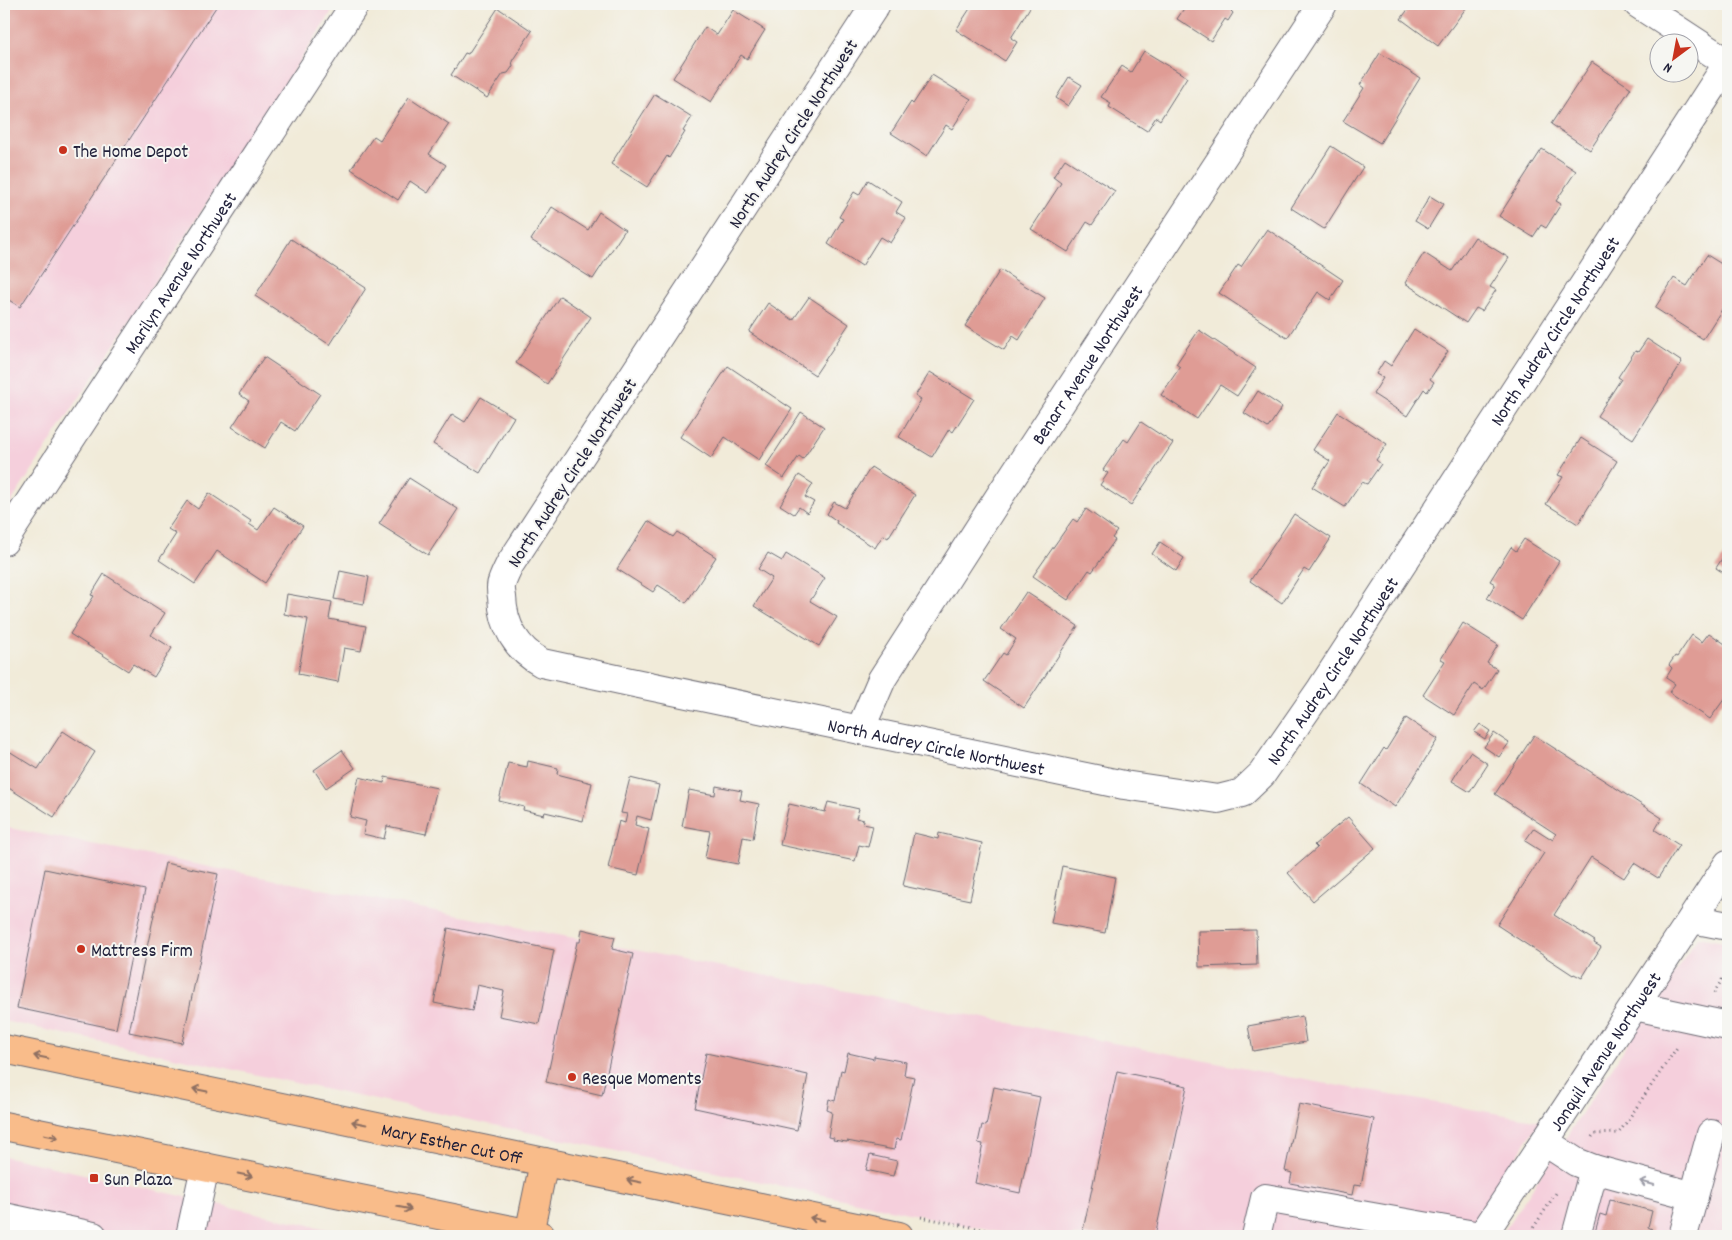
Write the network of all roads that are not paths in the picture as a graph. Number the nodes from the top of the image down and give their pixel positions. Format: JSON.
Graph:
{"nodes":[{"id":1,"x":355,"y":4,"type":"edge"},
{"id":2,"x":876,"y":4,"type":"edge"},
{"id":3,"x":1323,"y":4,"type":"edge"},
{"id":4,"x":1638,"y":4,"type":"edge"},
{"id":5,"x":1728,"y":63,"type":"edge"},
{"id":6,"x":4,"y":541,"type":"edge"},
{"id":7,"x":860,"y":730,"type":"junction"},
{"id":8,"x":1728,"y":864,"type":"edge"},
{"id":9,"x":1692,"y":919,"type":"junction"},
{"id":10,"x":1728,"y":926,"type":"edge"},
{"id":11,"x":1635,"y":1006,"type":"junction"},
{"id":12,"x":1728,"y":1026,"type":"edge"},
{"id":13,"x":4,"y":1049,"type":"edge"},
{"id":14,"x":4,"y":1126,"type":"edge"},
{"id":15,"x":1711,"y":1134,"type":"dead end"},
{"id":16,"x":1544,"y":1142,"type":"junction"},
{"id":17,"x":544,"y":1162,"type":"junction"},
{"id":18,"x":1585,"y":1165,"type":"junction"},
{"id":19,"x":205,"y":1167,"type":"junction"},
{"id":20,"x":1694,"y":1196,"type":"junction"},
{"id":21,"x":4,"y":1217,"type":"edge"},
{"id":22,"x":533,"y":1235,"type":"edge"},
{"id":23,"x":93,"y":1236,"type":"edge"},
{"id":24,"x":190,"y":1236,"type":"edge"},
{"id":25,"x":899,"y":1236,"type":"edge"},
{"id":26,"x":1256,"y":1236,"type":"edge"},
{"id":27,"x":1481,"y":1236,"type":"edge"},
{"id":28,"x":1576,"y":1236,"type":"edge"},
{"id":29,"x":1683,"y":1236,"type":"edge"}],
"edges":[{"from":1,"to":6,"type":"street","name":"Marilyn Avenue Northwest"},
{"from":2,"to":7,"type":"street","name":"North Audrey Circle Northwest"},
{"from":3,"to":7,"type":"street","name":"Benarr Avenue Northwest"},
{"from":4,"to":5,"type":"street"},
{"from":5,"to":7,"type":"street","name":"North Audrey Circle Northwest"},
{"from":8,"to":9,"type":"street","name":"Jonquil Avenue Northwest"},
{"from":9,"to":10,"type":"street"},
{"from":9,"to":11,"type":"street","name":"Jonquil Avenue Northwest"},
{"from":11,"to":12,"type":"street"},
{"from":11,"to":16,"type":"street","name":"Jonquil Avenue Northwest"},
{"from":17,"to":13,"type":"main road","name":"Mary Esther Cut Off","one_way":true},
{"from":14,"to":19,"type":"main road","one_way":true},
{"from":15,"to":20,"type":"street"},
{"from":16,"to":18,"type":"street"},
{"from":16,"to":27,"type":"street","name":"Jonquil Avenue Northwest"},
{"from":17,"to":22,"type":"main road"},
{"from":25,"to":17,"type":"main road","name":"Mary Esther Cut Off","one_way":true},
{"from":20,"to":18,"type":"street","one_way":true},
{"from":18,"to":28,"type":"street"},
{"from":19,"to":22,"type":"main road","one_way":true},
{"from":19,"to":24,"type":"street"},
{"from":20,"to":29,"type":"street"},
{"from":21,"to":23,"type":"street"},
{"from":26,"to":27,"type":"street"}]}
